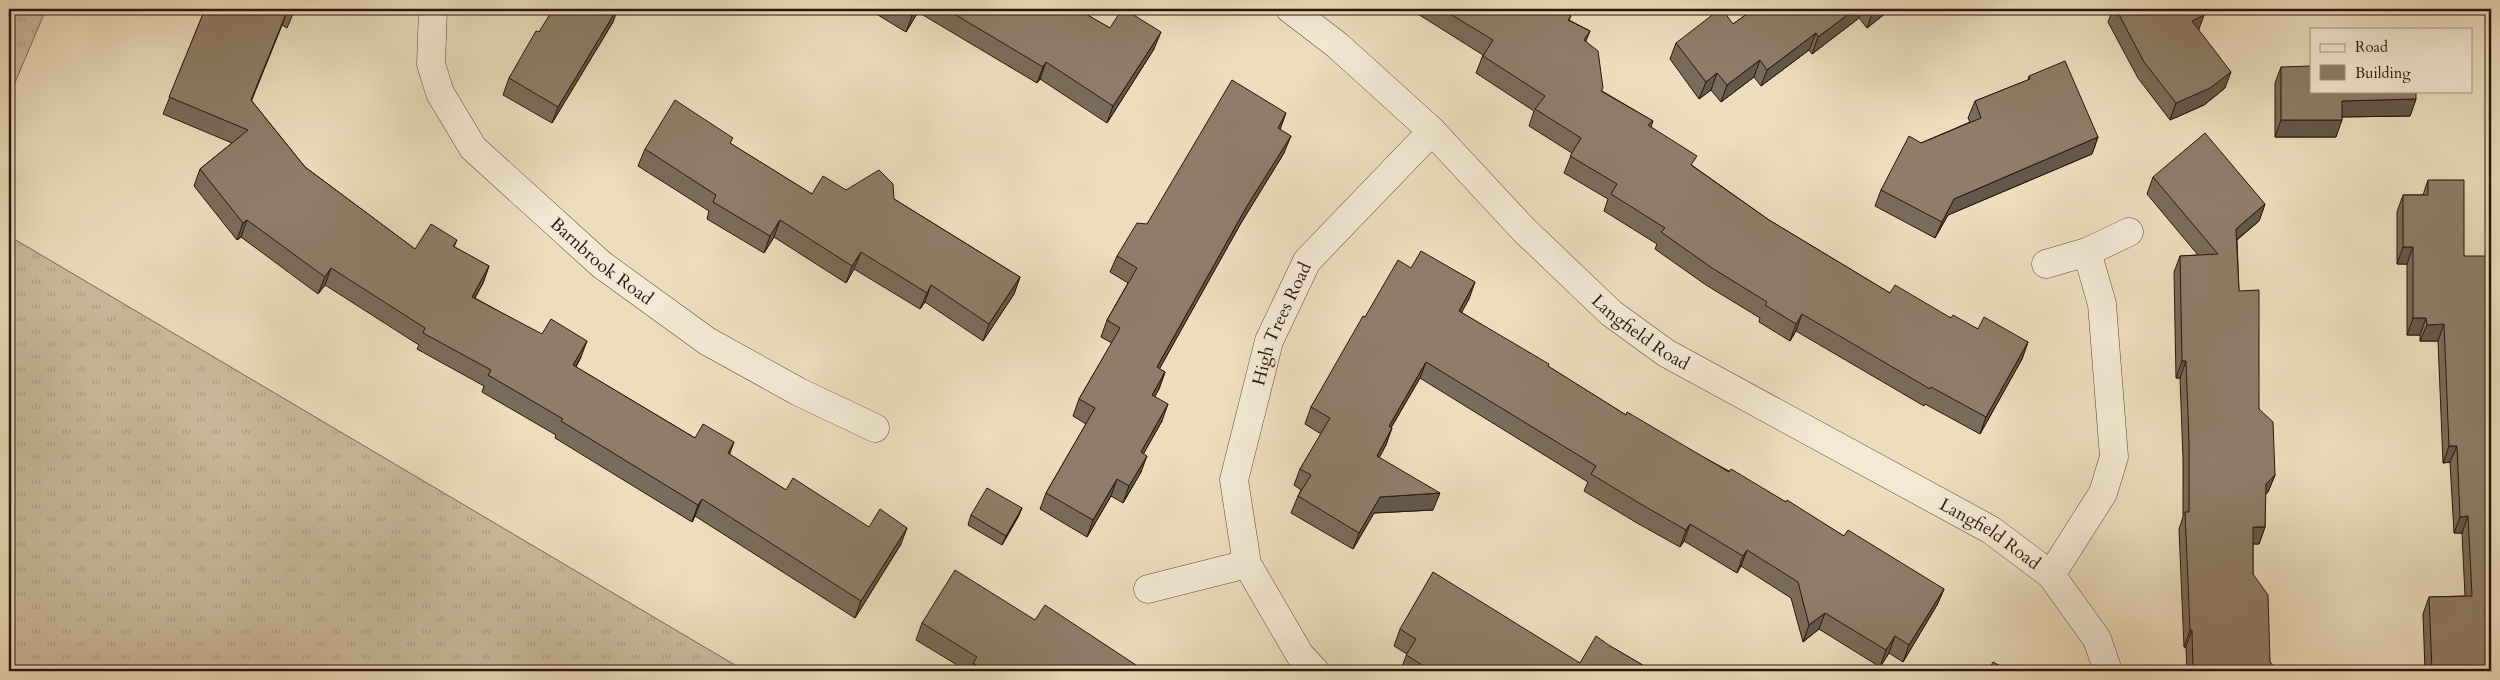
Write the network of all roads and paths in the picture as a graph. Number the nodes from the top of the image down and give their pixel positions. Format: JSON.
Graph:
{"nodes":[{"id":1,"x":433,"y":9,"type":"edge"},
{"id":2,"x":1290,"y":9,"type":"edge"},
{"id":3,"x":1432,"y":131,"type":"junction"},
{"id":4,"x":2129,"y":232,"type":"dead end"},
{"id":5,"x":2087,"y":252,"type":"junction"},
{"id":6,"x":2046,"y":264,"type":"dead end"},
{"id":7,"x":875,"y":428,"type":"dead end"},
{"id":8,"x":1247,"y":564,"type":"junction"},
{"id":9,"x":2051,"y":575,"type":"junction"},
{"id":10,"x":1148,"y":589,"type":"dead end"},
{"id":11,"x":1314,"y":671,"type":"edge"},
{"id":12,"x":2108,"y":671,"type":"edge"}],
"edges":[{"from":1,"to":7,"type":"street","name":"Barnbrook Road"},
{"from":2,"to":3,"type":"street","name":"Langfield Road"},
{"from":3,"to":8,"type":"street","name":"High Trees Road"},
{"from":3,"to":9,"type":"street","name":"Langfield Road"},
{"from":4,"to":5,"type":"street"},
{"from":5,"to":6,"type":"street"},
{"from":5,"to":9,"type":"street","name":"Langfield Road"},
{"from":8,"to":10,"type":"street"},
{"from":8,"to":11,"type":"street","name":"High Trees Road"},
{"from":9,"to":12,"type":"street","name":"Langfield Road"}]}
